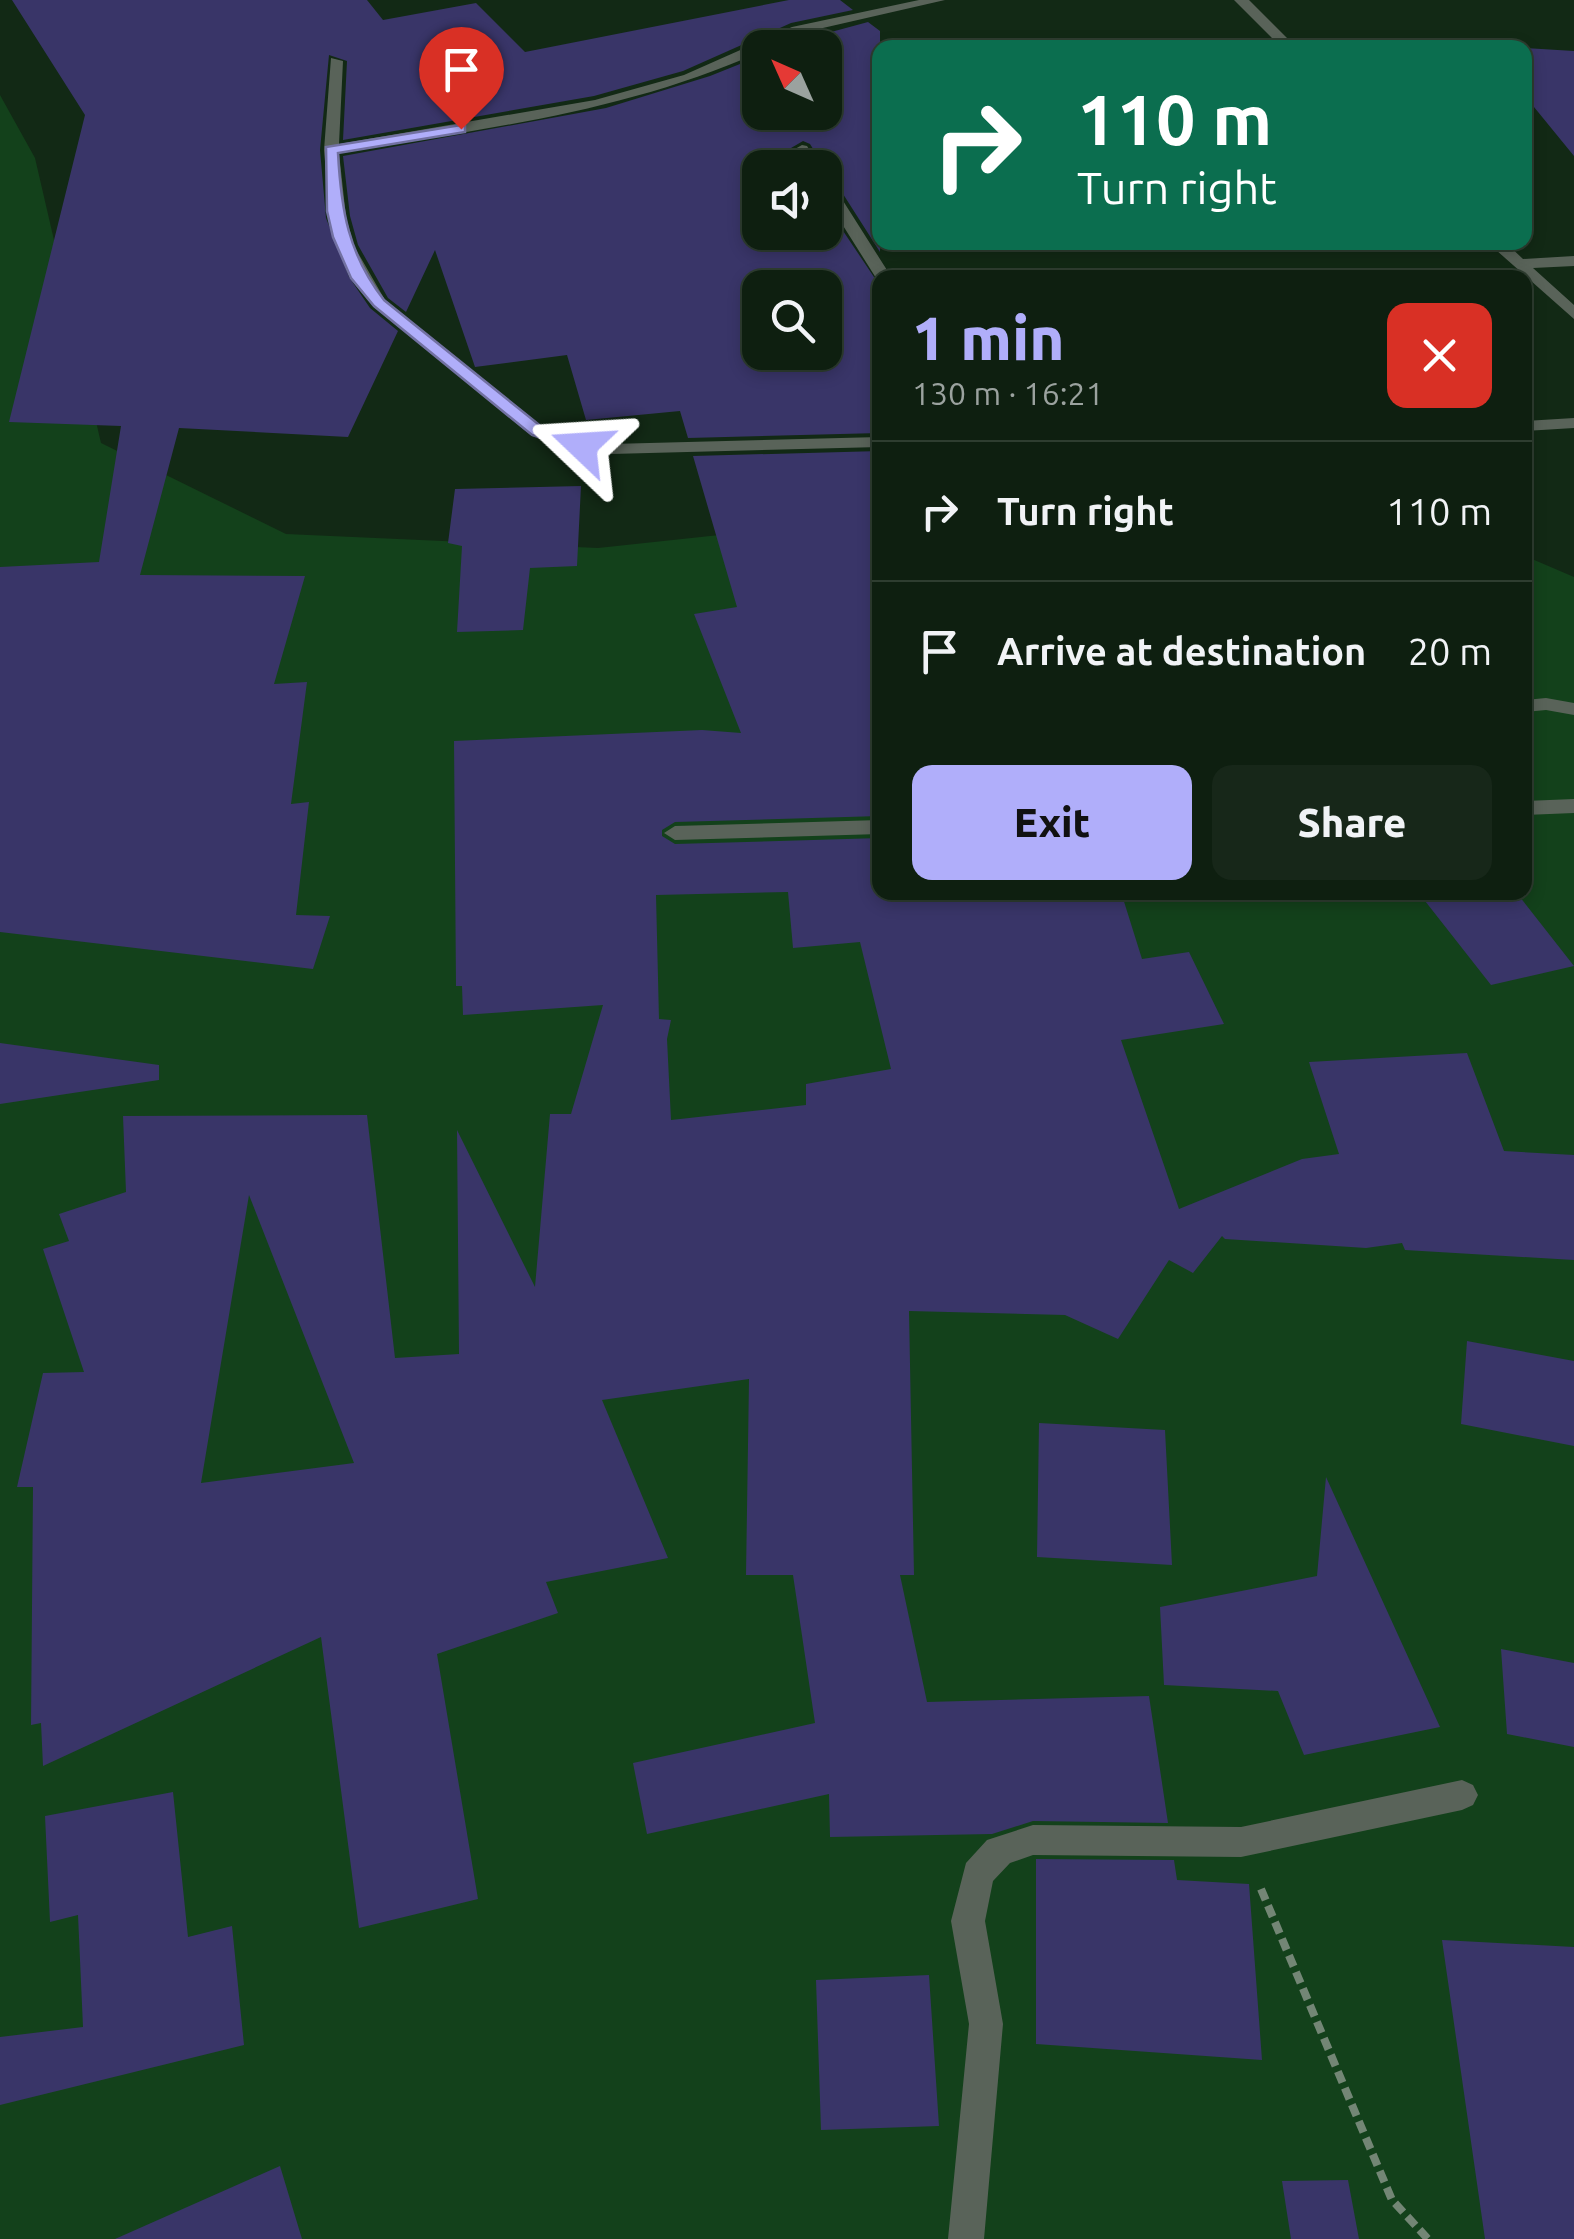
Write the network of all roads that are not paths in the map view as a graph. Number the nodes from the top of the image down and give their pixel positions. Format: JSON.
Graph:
{"nodes":[{"id":1,"x":938,"y":0,"type":"edge"},
{"id":2,"x":1241,"y":0,"type":"edge"},
{"id":3,"x":1282,"y":40,"type":"edge"},
{"id":4,"x":336,"y":61,"type":"dead end"},
{"id":5,"x":331,"y":150,"type":"junction"},
{"id":6,"x":842,"y":212,"type":"edge"},
{"id":7,"x":1504,"y":250,"type":"edge"},
{"id":8,"x":1574,"y":261,"type":"edge"},
{"id":9,"x":1518,"y":264,"type":"junction"},
{"id":10,"x":879,"y":270,"type":"edge"},
{"id":11,"x":1525,"y":270,"type":"edge"},
{"id":12,"x":1532,"y":276,"type":"edge"},
{"id":13,"x":1574,"y":314,"type":"edge"},
{"id":14,"x":1574,"y":423,"type":"edge"},
{"id":15,"x":1532,"y":426,"type":"edge"},
{"id":16,"x":872,"y":442,"type":"edge"},
{"id":17,"x":1532,"y":706,"type":"edge"},
{"id":18,"x":1574,"y":709,"type":"edge"},
{"id":19,"x":1574,"y":806,"type":"edge"},
{"id":20,"x":1532,"y":808,"type":"edge"},
{"id":21,"x":872,"y":827,"type":"edge"},
{"id":22,"x":675,"y":833,"type":"dead end"},
{"id":23,"x":1462,"y":1795,"type":"dead end"},
{"id":24,"x":966,"y":2239,"type":"edge"}],
"edges":[{"from":1,"to":5,"type":"street"},
{"from":2,"to":3,"type":"street"},
{"from":4,"to":5,"type":"street"},
{"from":5,"to":16,"type":"street"},
{"from":6,"to":10,"type":"street"},
{"from":7,"to":9,"type":"street"},
{"from":8,"to":9,"type":"street"},
{"from":9,"to":11,"type":"street"},
{"from":12,"to":13,"type":"street"},
{"from":14,"to":15,"type":"street"},
{"from":17,"to":18,"type":"street"},
{"from":19,"to":20,"type":"street"},
{"from":21,"to":22,"type":"street"},
{"from":23,"to":24,"type":"street"}]}
